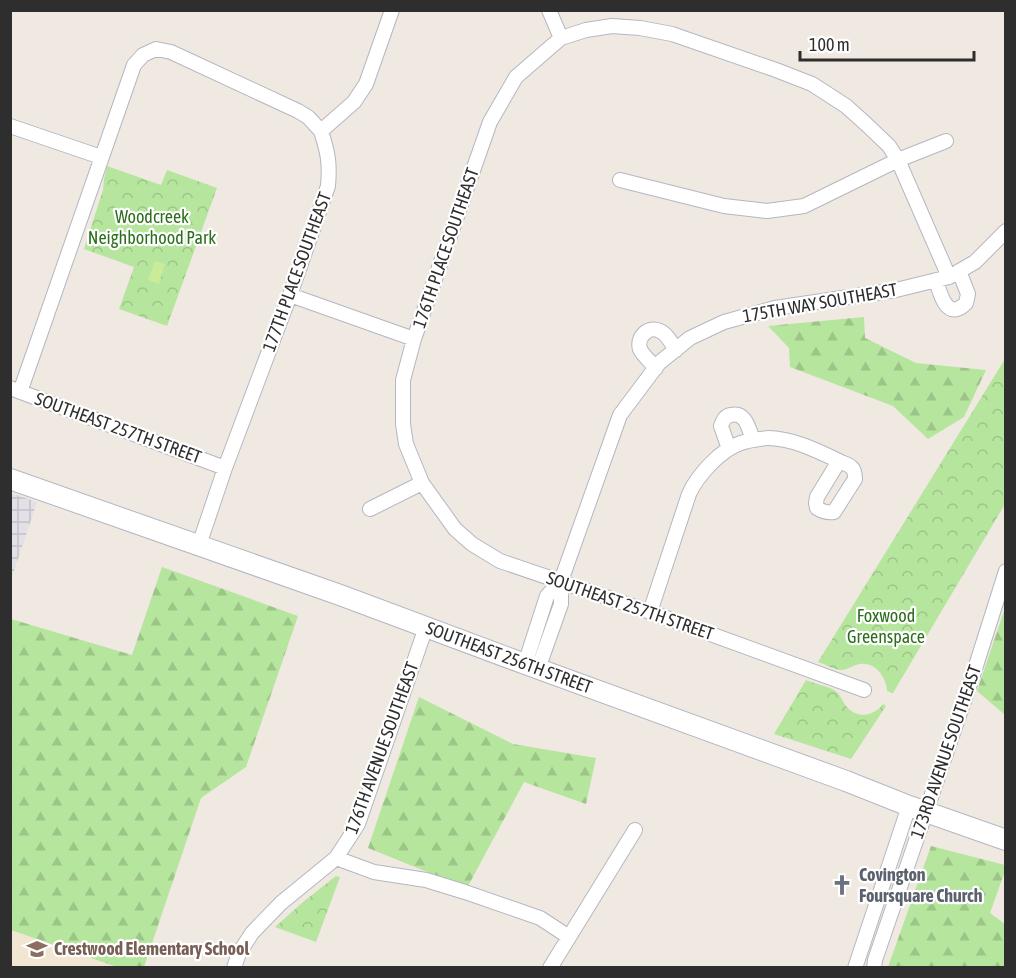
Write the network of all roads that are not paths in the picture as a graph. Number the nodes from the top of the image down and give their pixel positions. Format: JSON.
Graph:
{"nodes":[{"id":1,"x":392,"y":10,"type":"edge"},
{"id":2,"x":549,"y":10,"type":"edge"},
{"id":3,"x":561,"y":38,"type":"junction"},
{"id":4,"x":10,"y":126,"type":"edge"},
{"id":5,"x":321,"y":131,"type":"junction"},
{"id":6,"x":946,"y":141,"type":"dead end"},
{"id":7,"x":101,"y":157,"type":"junction"},
{"id":8,"x":898,"y":159,"type":"junction"},
{"id":9,"x":620,"y":180,"type":"dead end"},
{"id":10,"x":1005,"y":231,"type":"edge"},
{"id":11,"x":948,"y":276,"type":"junction"},
{"id":12,"x":290,"y":295,"type":"junction"},
{"id":13,"x":414,"y":339,"type":"junction"},
{"id":14,"x":676,"y":350,"type":"junction"},
{"id":15,"x":656,"y":368,"type":"junction"},
{"id":16,"x":15,"y":390,"type":"edge"},
{"id":17,"x":753,"y":440,"type":"junction"},
{"id":18,"x":729,"y":449,"type":"junction"},
{"id":19,"x":839,"y":461,"type":"dead end"},
{"id":20,"x":225,"y":468,"type":"junction"},
{"id":21,"x":10,"y":479,"type":"edge"},
{"id":22,"x":422,"y":483,"type":"junction"},
{"id":23,"x":370,"y":509,"type":"dead end"},
{"id":24,"x":199,"y":545,"type":"junction"},
{"id":25,"x":1005,"y":571,"type":"edge"},
{"id":26,"x":561,"y":581,"type":"junction"},
{"id":27,"x":650,"y":612,"type":"junction"},
{"id":28,"x":426,"y":627,"type":"junction"},
{"id":29,"x":532,"y":666,"type":"junction"},
{"id":30,"x":864,"y":690,"type":"dead end"},
{"id":31,"x":917,"y":809,"type":"junction"},
{"id":32,"x":635,"y":830,"type":"dead end"},
{"id":33,"x":1005,"y":840,"type":"edge"},
{"id":34,"x":336,"y":858,"type":"junction"},
{"id":35,"x":569,"y":937,"type":"junction"},
{"id":36,"x":234,"y":968,"type":"edge"},
{"id":37,"x":550,"y":968,"type":"edge"},
{"id":38,"x":855,"y":968,"type":"edge"},
{"id":39,"x":873,"y":968,"type":"edge"}],
"edges":[{"from":1,"to":5,"type":"street"},
{"from":2,"to":3,"type":"street"},
{"from":3,"to":8,"type":"street"},
{"from":3,"to":13,"type":"street","name":"176TH PLACE SOUTHEAST"},
{"from":4,"to":7,"type":"street"},
{"from":5,"to":7,"type":"street"},
{"from":5,"to":12,"type":"street","name":"177TH PLACE SOUTHEAST"},
{"from":6,"to":8,"type":"street"},
{"from":7,"to":16,"type":"street"},
{"from":8,"to":9,"type":"street"},
{"from":8,"to":11,"type":"street"},
{"from":10,"to":11,"type":"street","name":"175TH WAY SOUTHEAST"},
{"from":11,"to":14,"type":"street","name":"175TH WAY SOUTHEAST"},
{"from":12,"to":13,"type":"street"},
{"from":12,"to":20,"type":"street","name":"177TH PLACE SOUTHEAST"},
{"from":13,"to":22,"type":"street","name":"176TH PLACE SOUTHEAST"},
{"from":14,"to":15,"type":"street","name":"175TH WAY SOUTHEAST"},
{"from":14,"to":15,"type":"street"},
{"from":15,"to":26,"type":"street","name":"175TH WAY SOUTHEAST"},
{"from":16,"to":20,"type":"street","name":"SOUTHEAST 257TH STREET"},
{"from":17,"to":18,"type":"street"},
{"from":17,"to":18,"type":"street"},
{"from":17,"to":19,"type":"street"},
{"from":18,"to":27,"type":"street"},
{"from":20,"to":24,"type":"street","name":"177TH PLACE SOUTHEAST"},
{"from":21,"to":24,"type":"main road","name":"SOUTHEAST 256TH STREET"},
{"from":22,"to":23,"type":"street"},
{"from":22,"to":26,"type":"street","name":"SOUTHEAST 257TH STREET"},
{"from":24,"to":28,"type":"main road","name":"SOUTHEAST 256TH STREET"},
{"from":25,"to":31,"type":"street","name":"173RD AVENUE SOUTHEAST"},
{"from":26,"to":27,"type":"street","name":"SOUTHEAST 257TH STREET"},
{"from":26,"to":29,"type":"street","name":"175TH WAY SOUTHEAST"},
{"from":27,"to":30,"type":"street","name":"SOUTHEAST 257TH STREET"},
{"from":28,"to":29,"type":"main road","name":"SOUTHEAST 256TH STREET"},
{"from":28,"to":34,"type":"street","name":"176TH AVENUE SOUTHEAST"},
{"from":29,"to":31,"type":"main road","name":"SOUTHEAST 256TH STREET"},
{"from":31,"to":33,"type":"main road","name":"SOUTHEAST 256TH STREET"},
{"from":31,"to":38,"type":"street"},
{"from":31,"to":39,"type":"street","name":"173RD AVENUE SOUTHEAST"},
{"from":32,"to":35,"type":"street"},
{"from":34,"to":35,"type":"street"},
{"from":34,"to":36,"type":"street","name":"176TH AVENUE SOUTHEAST"},
{"from":35,"to":37,"type":"street"}]}
